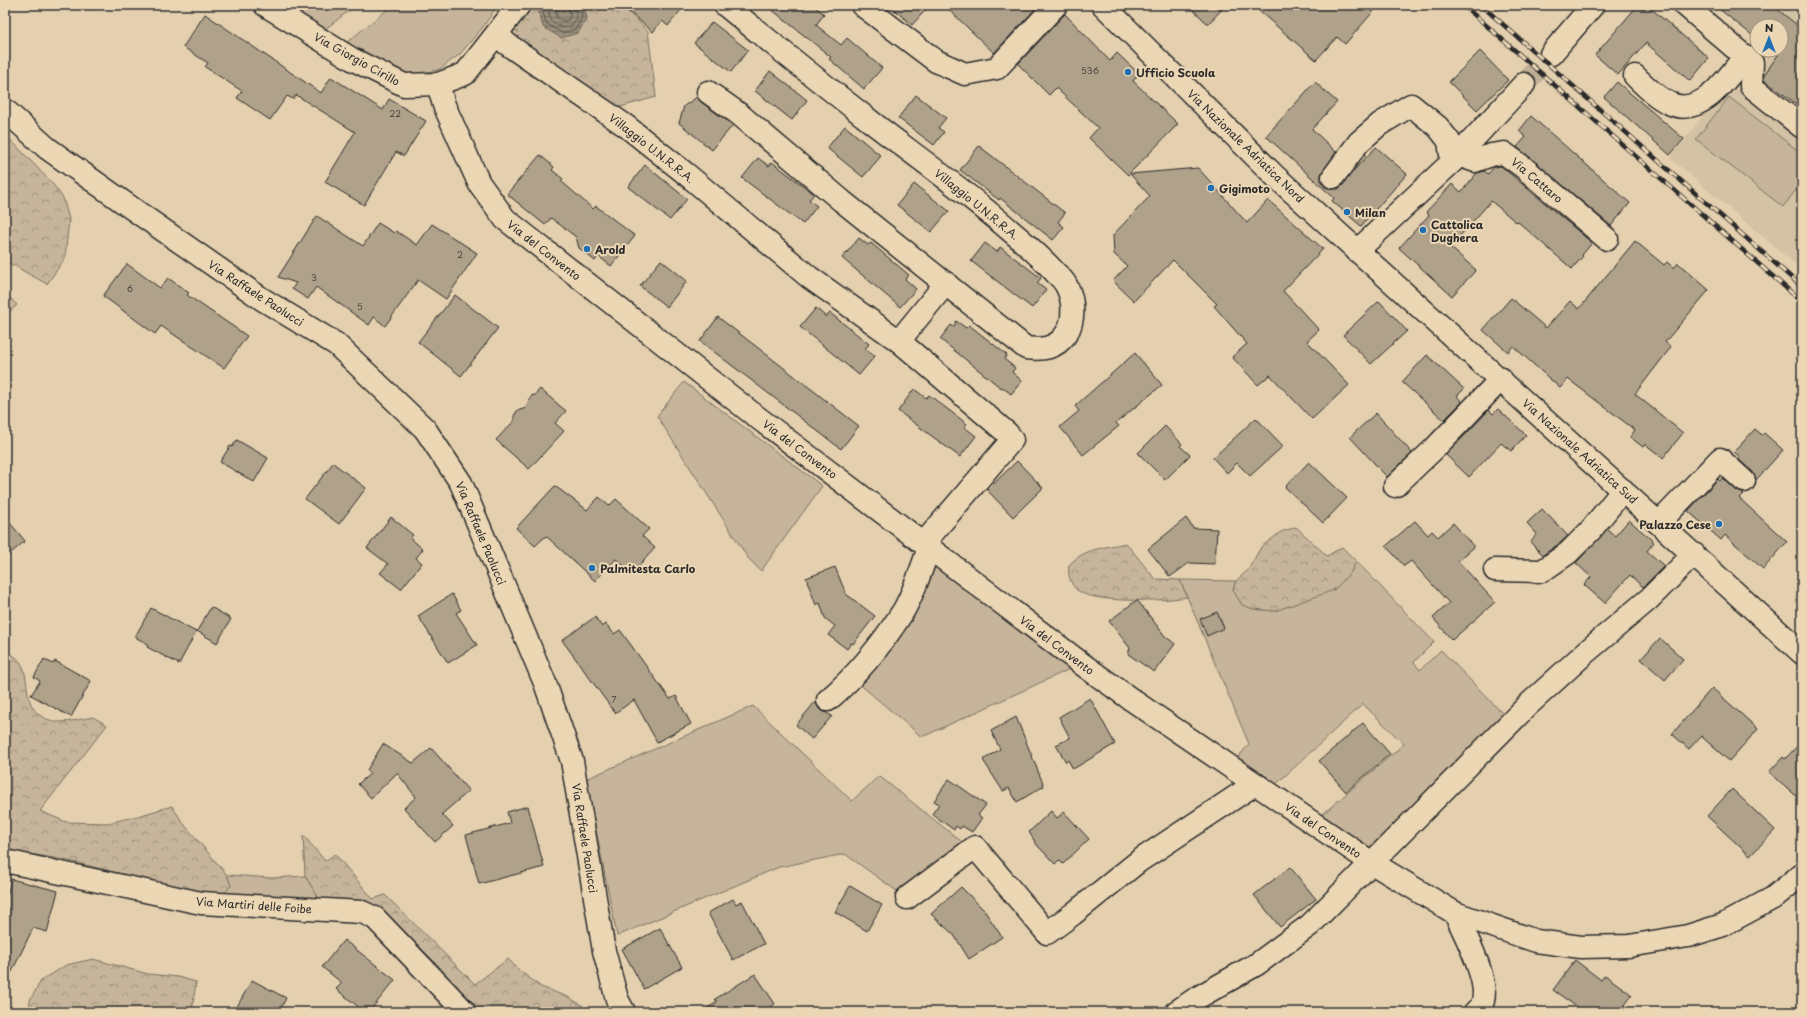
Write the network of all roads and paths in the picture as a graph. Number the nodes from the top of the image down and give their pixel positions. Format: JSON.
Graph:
{"nodes":[{"id":1,"x":264,"y":5,"type":"edge"},
{"id":2,"x":519,"y":5,"type":"edge"},
{"id":3,"x":725,"y":5,"type":"edge"},
{"id":4,"x":862,"y":5,"type":"edge"},
{"id":5,"x":1056,"y":5,"type":"edge"},
{"id":6,"x":1103,"y":5,"type":"edge"},
{"id":7,"x":1593,"y":5,"type":"edge"},
{"id":8,"x":1685,"y":5,"type":"edge"},
{"id":9,"x":497,"y":34,"type":"junction"},
{"id":10,"x":1550,"y":54,"type":"tunnel mouth"},
{"id":11,"x":1748,"y":60,"type":"junction"},
{"id":12,"x":1635,"y":76,"type":"dead end"},
{"id":13,"x":438,"y":84,"type":"junction"},
{"id":14,"x":1524,"y":84,"type":"tunnel mouth"},
{"id":15,"x":708,"y":92,"type":"dead end"},
{"id":16,"x":5,"y":110,"type":"edge"},
{"id":17,"x":1802,"y":127,"type":"edge"},
{"id":18,"x":1455,"y":158,"type":"junction"},
{"id":19,"x":1333,"y":177,"type":"dead end"},
{"id":20,"x":1607,"y":239,"type":"dead end"},
{"id":21,"x":1357,"y":251,"type":"junction"},
{"id":22,"x":946,"y":283,"type":"junction"},
{"id":23,"x":899,"y":341,"type":"junction"},
{"id":24,"x":1501,"y":379,"type":"junction"},
{"id":25,"x":1744,"y":481,"type":"dead end"},
{"id":26,"x":1395,"y":486,"type":"dead end"},
{"id":27,"x":1623,"y":490,"type":"junction"},
{"id":28,"x":1659,"y":523,"type":"junction"},
{"id":29,"x":927,"y":545,"type":"junction"},
{"id":30,"x":1694,"y":554,"type":"junction"},
{"id":31,"x":1496,"y":570,"type":"dead end"},
{"id":32,"x":1802,"y":653,"type":"edge"},
{"id":33,"x":828,"y":700,"type":"dead end"},
{"id":34,"x":1255,"y":784,"type":"junction"},
{"id":35,"x":5,"y":861,"type":"edge"},
{"id":36,"x":1372,"y":863,"type":"junction"},
{"id":37,"x":1802,"y":874,"type":"edge"},
{"id":38,"x":907,"y":898,"type":"dead end"},
{"id":39,"x":1455,"y":913,"type":"junction"},
{"id":40,"x":466,"y":1012,"type":"edge"},
{"id":41,"x":624,"y":1012,"type":"edge"},
{"id":42,"x":1176,"y":1012,"type":"edge"},
{"id":43,"x":1475,"y":1012,"type":"edge"}],
"edges":[{"from":1,"to":13,"type":"street","name":"Via Giorgio Cirillo"},
{"from":2,"to":9,"type":"street","name":"Via Giorgio Cirillo"},
{"from":3,"to":22,"type":"street","name":"Villaggio U.N.R.R.A."},
{"from":4,"to":5,"type":"street"},
{"from":6,"to":21,"type":"street","name":"Via Nazionale Adriatica Nord"},
{"from":7,"to":10,"type":"street"},
{"from":8,"to":11,"type":"street"},
{"from":9,"to":13,"type":"street","name":"Via Giorgio Cirillo"},
{"from":9,"to":23,"type":"street","name":"Villaggio U.N.R.R.A."},
{"from":11,"to":12,"type":"street"},
{"from":11,"to":17,"type":"street"},
{"from":13,"to":29,"type":"street","name":"Via del Convento"},
{"from":14,"to":18,"type":"street"},
{"from":15,"to":22,"type":"street","name":"Villaggio U.N.R.R.A."},
{"from":16,"to":41,"type":"street","name":"Via Raffaele Paolucci"},
{"from":18,"to":19,"type":"street"},
{"from":18,"to":20,"type":"street","name":"Via Cattaro"},
{"from":18,"to":21,"type":"street"},
{"from":21,"to":24,"type":"street","name":"Via Nazionale Adriatica Sud"},
{"from":22,"to":23,"type":"street"},
{"from":23,"to":29,"type":"street","name":"Villaggio U.N.R.R.A."},
{"from":24,"to":26,"type":"street"},
{"from":24,"to":27,"type":"street","name":"Via Nazionale Adriatica Sud"},
{"from":25,"to":28,"type":"street"},
{"from":27,"to":28,"type":"street","name":"Via Nazionale Adriatica Sud"},
{"from":27,"to":31,"type":"street"},
{"from":28,"to":30,"type":"street","name":"Via Nazionale Adriatica Sud"},
{"from":29,"to":33,"type":"street"},
{"from":29,"to":34,"type":"street","name":"Via del Convento"},
{"from":30,"to":32,"type":"street","name":"Via Nazionale Adriatica Sud"},
{"from":30,"to":36,"type":"street"},
{"from":34,"to":36,"type":"street","name":"Via del Convento"},
{"from":34,"to":38,"type":"street"},
{"from":35,"to":40,"type":"street","name":"Via Martiri delle Foibe"},
{"from":36,"to":39,"type":"street","name":"Via del Convento"},
{"from":36,"to":42,"type":"street"},
{"from":37,"to":39,"type":"street","name":"Via del Convento"},
{"from":39,"to":43,"type":"street"}]}
